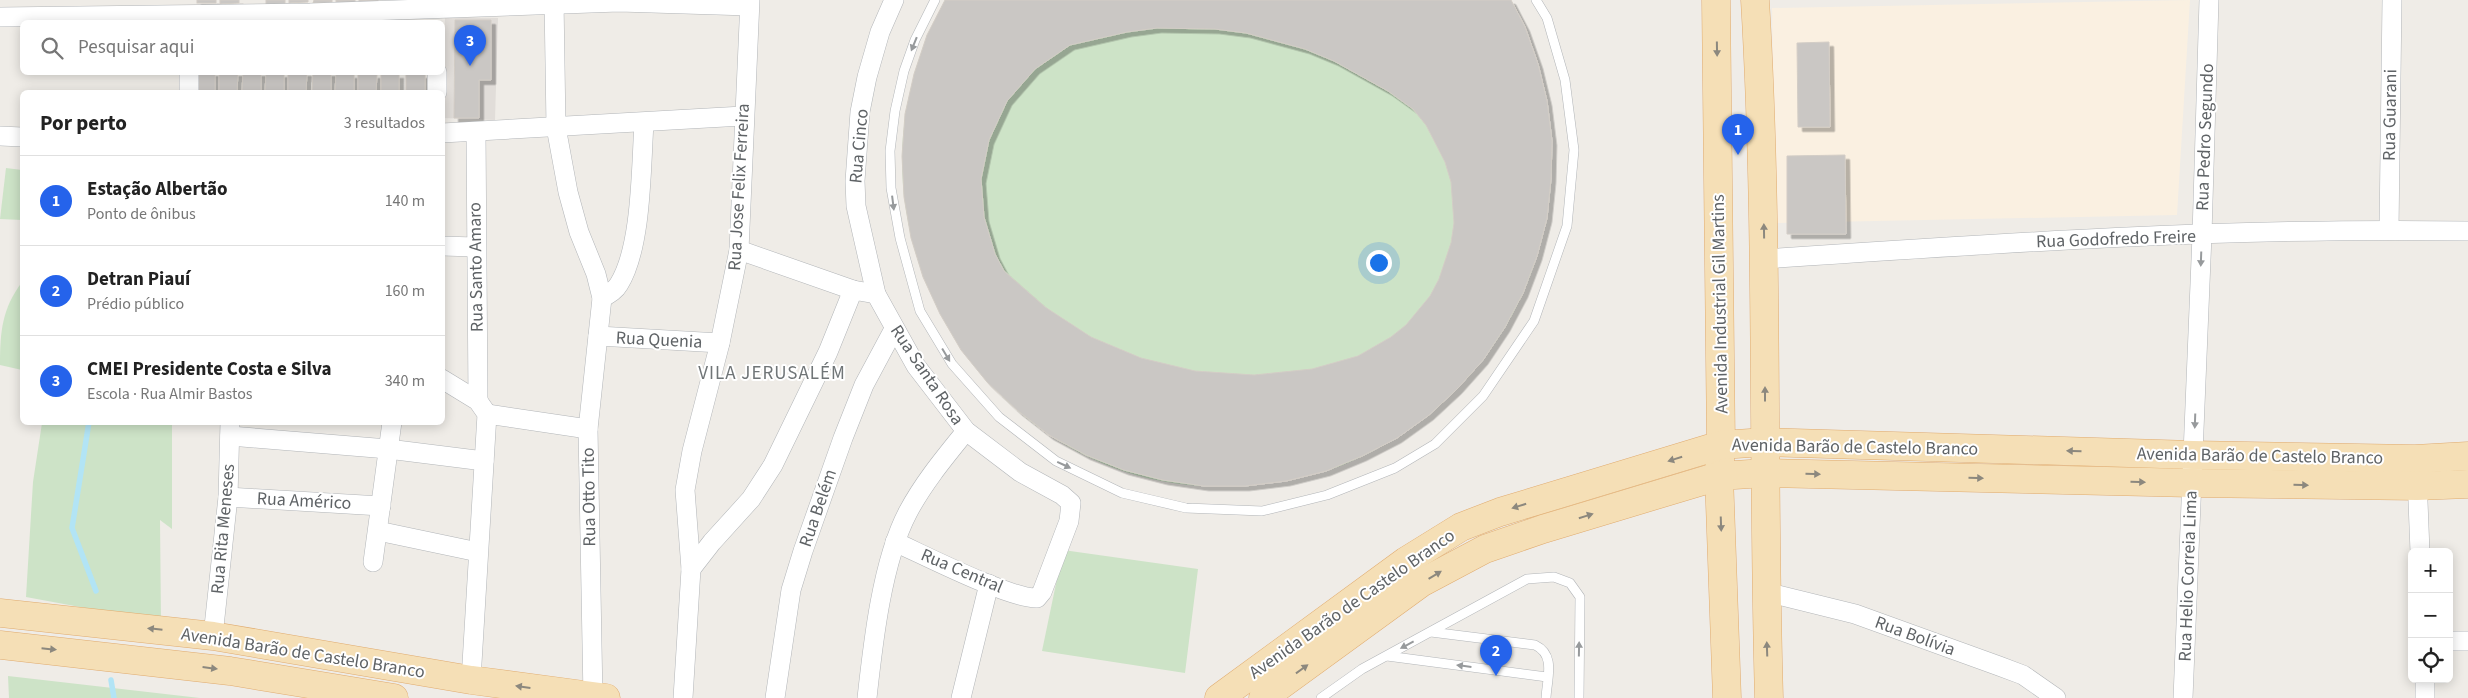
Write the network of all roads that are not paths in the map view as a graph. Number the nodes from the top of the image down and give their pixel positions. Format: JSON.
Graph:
{"nodes":[{"id":1,"x":894,"y":0,"type":"edge"},
{"id":2,"x":935,"y":0,"type":"edge"},
{"id":3,"x":1536,"y":0,"type":"edge"},
{"id":4,"x":1716,"y":0,"type":"edge"},
{"id":5,"x":1755,"y":0,"type":"edge"},
{"id":6,"x":2209,"y":0,"type":"edge"},
{"id":7,"x":2392,"y":0,"type":"edge"},
{"id":8,"x":554,"y":2,"type":"edge"},
{"id":9,"x":749,"y":3,"type":"edge"},
{"id":10,"x":438,"y":10,"type":"edge"},
{"id":11,"x":190,"y":12,"type":"edge"},
{"id":12,"x":0,"y":17,"type":"edge"},
{"id":13,"x":189,"y":75,"type":"edge"},
{"id":14,"x":437,"y":75,"type":"edge"},
{"id":15,"x":189,"y":90,"type":"edge"},
{"id":16,"x":437,"y":90,"type":"edge"},
{"id":17,"x":743,"y":116,"type":"junction"},
{"id":18,"x":644,"y":123,"type":"junction"},
{"id":19,"x":556,"y":127,"type":"junction"},
{"id":20,"x":476,"y":132,"type":"junction"},
{"id":21,"x":445,"y":133,"type":"edge"},
{"id":22,"x":0,"y":136,"type":"edge"},
{"id":23,"x":20,"y":137,"type":"edge"},
{"id":24,"x":2388,"y":230,"type":"junction"},
{"id":25,"x":2468,"y":231,"type":"edge"},
{"id":26,"x":2202,"y":235,"type":"junction"},
{"id":27,"x":445,"y":246,"type":"edge"},
{"id":28,"x":475,"y":247,"type":"junction"},
{"id":29,"x":739,"y":250,"type":"junction"},
{"id":30,"x":1764,"y":259,"type":"junction"},
{"id":31,"x":853,"y":290,"type":"junction"},
{"id":32,"x":876,"y":294,"type":"junction"},
{"id":33,"x":602,"y":298,"type":"junction"},
{"id":34,"x":894,"y":329,"type":"junction"},
{"id":35,"x":598,"y":336,"type":"junction"},
{"id":36,"x":720,"y":343,"type":"junction"},
{"id":37,"x":445,"y":381,"type":"edge"},
{"id":38,"x":482,"y":408,"type":"junction"},
{"id":39,"x":392,"y":425,"type":"edge"},
{"id":40,"x":230,"y":429,"type":"edge"},
{"id":41,"x":588,"y":429,"type":"junction"},
{"id":42,"x":966,"y":431,"type":"junction"},
{"id":43,"x":1765,"y":442,"type":"junction"},
{"id":44,"x":1721,"y":445,"type":"junction"},
{"id":45,"x":388,"y":450,"type":"junction"},
{"id":46,"x":2193,"y":455,"type":"junction"},
{"id":47,"x":2468,"y":456,"type":"edge"},
{"id":48,"x":2416,"y":458,"type":"junction"},
{"id":49,"x":484,"y":461,"type":"junction"},
{"id":50,"x":1765,"y":472,"type":"junction"},
{"id":51,"x":1719,"y":476,"type":"junction"},
{"id":52,"x":2192,"y":483,"type":"junction"},
{"id":53,"x":2468,"y":484,"type":"edge"},
{"id":54,"x":2417,"y":486,"type":"junction"},
{"id":55,"x":228,"y":497,"type":"junction"},
{"id":56,"x":381,"y":506,"type":"junction"},
{"id":57,"x":378,"y":531,"type":"junction"},
{"id":58,"x":895,"y":542,"type":"junction"},
{"id":59,"x":2420,"y":548,"type":"edge"},
{"id":60,"x":478,"y":552,"type":"junction"},
{"id":61,"x":372,"y":562,"type":"dead end"},
{"id":62,"x":691,"y":568,"type":"junction"},
{"id":63,"x":990,"y":584,"type":"junction"},
{"id":64,"x":1766,"y":592,"type":"junction"},
{"id":65,"x":1030,"y":598,"type":"joint"},
{"id":66,"x":0,"y":613,"type":"edge"},
{"id":67,"x":1431,"y":632,"type":"junction"},
{"id":68,"x":213,"y":636,"type":"junction"},
{"id":69,"x":2453,"y":641,"type":"edge"},
{"id":70,"x":2468,"y":641,"type":"edge"},
{"id":71,"x":0,"y":645,"type":"edge"},
{"id":72,"x":1387,"y":656,"type":"junction"},
{"id":73,"x":1547,"y":676,"type":"junction"},
{"id":74,"x":471,"y":680,"type":"junction"},
{"id":75,"x":2424,"y":683,"type":"edge"},
{"id":76,"x":357,"y":695,"type":"edge"},
{"id":77,"x":394,"y":698,"type":"edge"},
{"id":78,"x":597,"y":698,"type":"edge"},
{"id":79,"x":683,"y":698,"type":"edge"},
{"id":80,"x":775,"y":698,"type":"edge"},
{"id":81,"x":867,"y":698,"type":"edge"},
{"id":82,"x":961,"y":698,"type":"edge"},
{"id":83,"x":1219,"y":698,"type":"edge"},
{"id":84,"x":1263,"y":698,"type":"edge"},
{"id":85,"x":1321,"y":698,"type":"edge"},
{"id":86,"x":1546,"y":698,"type":"edge"},
{"id":87,"x":1579,"y":698,"type":"edge"},
{"id":88,"x":1727,"y":698,"type":"edge"},
{"id":89,"x":1768,"y":698,"type":"edge"},
{"id":90,"x":2056,"y":698,"type":"edge"},
{"id":91,"x":2182,"y":698,"type":"edge"},
{"id":92,"x":2426,"y":698,"type":"edge"}],
"edges":[{"from":1,"to":32,"type":"street","name":"Rua Cinco"},
{"from":2,"to":3,"type":"lane","one_way":true},
{"from":4,"to":44,"type":"main road","name":"Avenida Industrial Gil Martins","one_way":true},
{"from":30,"to":5,"type":"main road","one_way":true},
{"from":6,"to":26,"type":"street","name":"Rua Pedro Segundo"},
{"from":7,"to":24,"type":"street","name":"Rua Guarani"},
{"from":8,"to":9,"type":"street"},
{"from":8,"to":10,"type":"street"},
{"from":8,"to":19,"type":"street"},
{"from":9,"to":17,"type":"street","name":"Rua Jose Felix Ferreira"},
{"from":10,"to":11,"type":"street"},
{"from":11,"to":12,"type":"street"},
{"from":13,"to":15,"type":"street"},
{"from":14,"to":16,"type":"street"},
{"from":17,"to":18,"type":"street"},
{"from":17,"to":29,"type":"street","name":"Rua Jose Felix Ferreira"},
{"from":18,"to":19,"type":"street"},
{"from":18,"to":33,"type":"street"},
{"from":19,"to":20,"type":"street"},
{"from":19,"to":33,"type":"street"},
{"from":20,"to":21,"type":"street"},
{"from":20,"to":28,"type":"street","name":"Rua Santo Amaro"},
{"from":22,"to":23,"type":"street"},
{"from":24,"to":25,"type":"street","name":"Rua Godofredo Freire"},
{"from":24,"to":26,"type":"street","name":"Rua Godofredo Freire"},
{"from":26,"to":30,"type":"street","name":"Rua Godofredo Freire"},
{"from":26,"to":46,"type":"street","name":"Rua Pedro Segundo","one_way":true},
{"from":27,"to":28,"type":"street"},
{"from":28,"to":38,"type":"street","name":"Rua Santo Amaro"},
{"from":29,"to":31,"type":"street"},
{"from":29,"to":36,"type":"street","name":"Rua Jose Felix Ferreira"},
{"from":43,"to":30,"type":"main road","one_way":true},
{"from":31,"to":32,"type":"street"},
{"from":31,"to":62,"type":"street"},
{"from":32,"to":34,"type":"street","name":"Rua Santa Rosa"},
{"from":33,"to":35,"type":"street","name":"Rua Otto Tito"},
{"from":34,"to":42,"type":"street","name":"Rua Santa Rosa"},
{"from":34,"to":80,"type":"street","name":"Rua Belém"},
{"from":35,"to":36,"type":"street","name":"Rua Quenia"},
{"from":35,"to":41,"type":"street","name":"Rua Otto Tito"},
{"from":36,"to":62,"type":"street","name":"Rua Jose Felix Ferreira"},
{"from":37,"to":38,"type":"street"},
{"from":38,"to":41,"type":"street"},
{"from":38,"to":49,"type":"street","name":"Rua Santo Amaro"},
{"from":39,"to":45,"type":"street"},
{"from":40,"to":45,"type":"street"},
{"from":40,"to":55,"type":"street","name":"Rua Rita Meneses"},
{"from":41,"to":78,"type":"street","name":"Rua Otto Tito"},
{"from":42,"to":58,"type":"street"},
{"from":42,"to":65,"type":"street","name":"Rua Santa Rosa"},
{"from":43,"to":44,"type":"main road","name":"Avenida Barão de Castelo Branco"},
{"from":46,"to":43,"type":"main road","name":"Avenida Barão de Castelo Branco","one_way":true},
{"from":43,"to":50,"type":"main road"},
{"from":44,"to":51,"type":"main road","name":"Avenida Industrial Gil Martins"},
{"from":44,"to":83,"type":"main road","name":"Avenida Barão de Castelo Branco","one_way":true},
{"from":45,"to":49,"type":"street"},
{"from":45,"to":56,"type":"street"},
{"from":46,"to":48,"type":"main road","name":"Avenida Barão de Castelo Branco"},
{"from":46,"to":52,"type":"street","name":"Rua Helio Correia Lima"},
{"from":47,"to":48,"type":"main road","name":"Avenida Barão de Castelo Branco"},
{"from":48,"to":54,"type":"street"},
{"from":49,"to":60,"type":"street"},
{"from":50,"to":51,"type":"main road","name":"Avenida Barão de Castelo Branco"},
{"from":50,"to":52,"type":"main road","name":"Avenida Barão de Castelo Branco","one_way":true},
{"from":50,"to":64,"type":"main road"},
{"from":84,"to":51,"type":"main road","name":"Avenida Barão de Castelo Branco","one_way":true},
{"from":51,"to":88,"type":"main road","name":"Avenida Industrial Gil Martins","one_way":true},
{"from":52,"to":54,"type":"main road","name":"Avenida Barão de Castelo Branco","one_way":true},
{"from":52,"to":91,"type":"street","name":"Rua Helio Correia Lima"},
{"from":53,"to":54,"type":"main road","name":"Avenida Barão de Castelo Branco"},
{"from":54,"to":59,"type":"street"},
{"from":55,"to":56,"type":"street","name":"Rua Américo"},
{"from":55,"to":68,"type":"street","name":"Rua Rita Meneses"},
{"from":56,"to":57,"type":"street"},
{"from":57,"to":60,"type":"street"},
{"from":57,"to":61,"type":"street"},
{"from":58,"to":63,"type":"street","name":"Rua Central"},
{"from":58,"to":81,"type":"street"},
{"from":60,"to":74,"type":"street"},
{"from":62,"to":79,"type":"street","name":"Rua Jose Felix Ferreira"},
{"from":63,"to":65,"type":"street","name":"Rua Central"},
{"from":63,"to":82,"type":"street"},
{"from":89,"to":64,"type":"main road","one_way":true},
{"from":64,"to":90,"type":"street","name":"Rua Bolívia"},
{"from":68,"to":66,"type":"main road","name":"Avenida Barão de Castelo Branco","one_way":true},
{"from":67,"to":72,"type":"lane","one_way":true},
{"from":67,"to":73,"type":"lane"},
{"from":87,"to":67,"type":"lane","one_way":true},
{"from":68,"to":74,"type":"main road","name":"Avenida Barão de Castelo Branco"},
{"from":69,"to":70,"type":"street"},
{"from":71,"to":76,"type":"main road","name":"Avenida Barão de Castelo Branco","one_way":true},
{"from":73,"to":72,"type":"lane","one_way":true},
{"from":72,"to":85,"type":"lane"},
{"from":73,"to":86,"type":"lane"},
{"from":78,"to":74,"type":"main road","name":"Avenida Barão de Castelo Branco","one_way":true},
{"from":75,"to":92,"type":"street"},
{"from":76,"to":77,"type":"main road","name":"Avenida Barão de Castelo Branco"}]}
